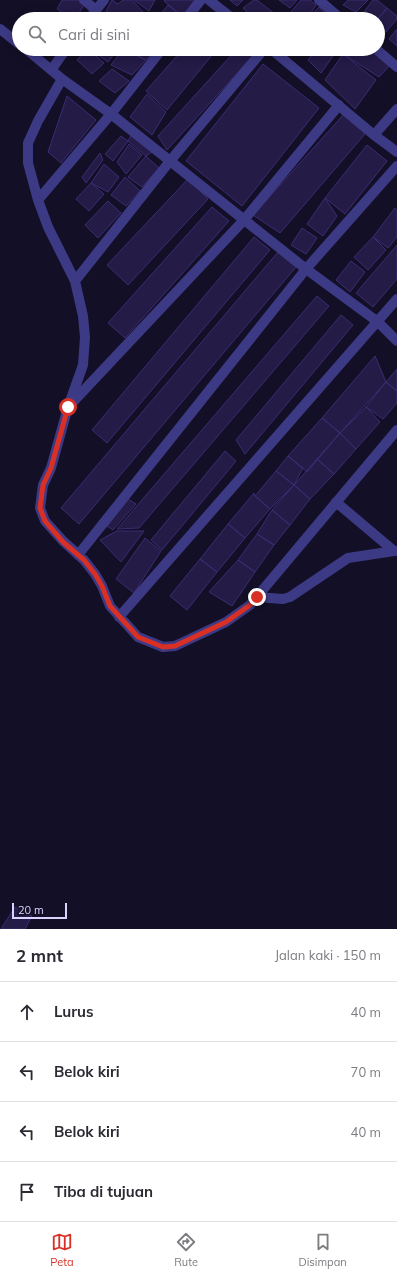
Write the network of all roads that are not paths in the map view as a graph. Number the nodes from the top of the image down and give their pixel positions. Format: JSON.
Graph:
{"nodes":[{"id":1,"x":84,"y":0,"type":"edge"},
{"id":2,"x":104,"y":0,"type":"edge"},
{"id":3,"x":202,"y":0,"type":"edge"},
{"id":4,"x":208,"y":0,"type":"edge"},
{"id":5,"x":319,"y":0,"type":"edge"},
{"id":6,"x":96,"y":10,"type":"joint"},
{"id":7,"x":192,"y":12,"type":"edge"},
{"id":8,"x":224,"y":12,"type":"edge"},
{"id":9,"x":333,"y":12,"type":"edge"},
{"id":10,"x":0,"y":29,"type":"edge"},
{"id":11,"x":12,"y":38,"type":"edge"},
{"id":12,"x":35,"y":56,"type":"edge"},
{"id":13,"x":61,"y":56,"type":"edge"},
{"id":14,"x":157,"y":56,"type":"edge"},
{"id":15,"x":258,"y":56,"type":"edge"},
{"id":16,"x":280,"y":56,"type":"edge"},
{"id":17,"x":384,"y":56,"type":"edge"},
{"id":18,"x":397,"y":67,"type":"edge"},
{"id":19,"x":52,"y":69,"type":"junction"},
{"id":20,"x":62,"y":79,"type":"junction"},
{"id":21,"x":339,"y":105,"type":"junction"},
{"id":22,"x":397,"y":109,"type":"edge"},
{"id":23,"x":111,"y":114,"type":"junction"},
{"id":24,"x":374,"y":135,"type":"junction"},
{"id":25,"x":397,"y":152,"type":"edge"},
{"id":26,"x":170,"y":161,"type":"junction"},
{"id":27,"x":397,"y":166,"type":"edge"},
{"id":28,"x":38,"y":200,"type":"junction"},
{"id":29,"x":244,"y":220,"type":"junction"},
{"id":30,"x":306,"y":269,"type":"junction"},
{"id":31,"x":76,"y":281,"type":"junction"},
{"id":32,"x":397,"y":299,"type":"edge"},
{"id":33,"x":378,"y":322,"type":"junction"},
{"id":34,"x":397,"y":341,"type":"edge"},
{"id":35,"x":68,"y":407,"type":"junction"},
{"id":36,"x":397,"y":430,"type":"edge"},
{"id":37,"x":336,"y":502,"type":"junction"},
{"id":38,"x":396,"y":551,"type":"edge"},
{"id":39,"x":78,"y":555,"type":"junction"},
{"id":40,"x":257,"y":597,"type":"junction"},
{"id":41,"x":119,"y":617,"type":"junction"}],
"edges":[{"from":1,"to":6,"type":"street"},
{"from":2,"to":6,"type":"street"},
{"from":3,"to":7,"type":"street"},
{"from":4,"to":8,"type":"street"},
{"from":5,"to":9,"type":"street"},
{"from":10,"to":11,"type":"street"},
{"from":12,"to":19,"type":"street"},
{"from":13,"to":19,"type":"street"},
{"from":14,"to":23,"type":"street"},
{"from":15,"to":26,"type":"street"},
{"from":16,"to":21,"type":"street"},
{"from":17,"to":18,"type":"street"},
{"from":19,"to":20,"type":"street"},
{"from":20,"to":23,"type":"street"},
{"from":20,"to":28,"type":"street"},
{"from":21,"to":24,"type":"street"},
{"from":21,"to":29,"type":"street"},
{"from":22,"to":24,"type":"street"},
{"from":23,"to":26,"type":"street"},
{"from":23,"to":28,"type":"street"},
{"from":24,"to":25,"type":"street"},
{"from":26,"to":29,"type":"street"},
{"from":26,"to":31,"type":"street"},
{"from":27,"to":30,"type":"street"},
{"from":28,"to":31,"type":"street"},
{"from":29,"to":30,"type":"street"},
{"from":29,"to":35,"type":"street"},
{"from":30,"to":33,"type":"street"},
{"from":30,"to":39,"type":"street"},
{"from":31,"to":35,"type":"street"},
{"from":32,"to":33,"type":"street"},
{"from":33,"to":34,"type":"street"},
{"from":33,"to":41,"type":"street"},
{"from":35,"to":39,"type":"street"},
{"from":36,"to":37,"type":"street"},
{"from":37,"to":38,"type":"street"},
{"from":37,"to":40,"type":"street"},
{"from":38,"to":40,"type":"street"},
{"from":39,"to":41,"type":"street"},
{"from":40,"to":41,"type":"street"}]}
